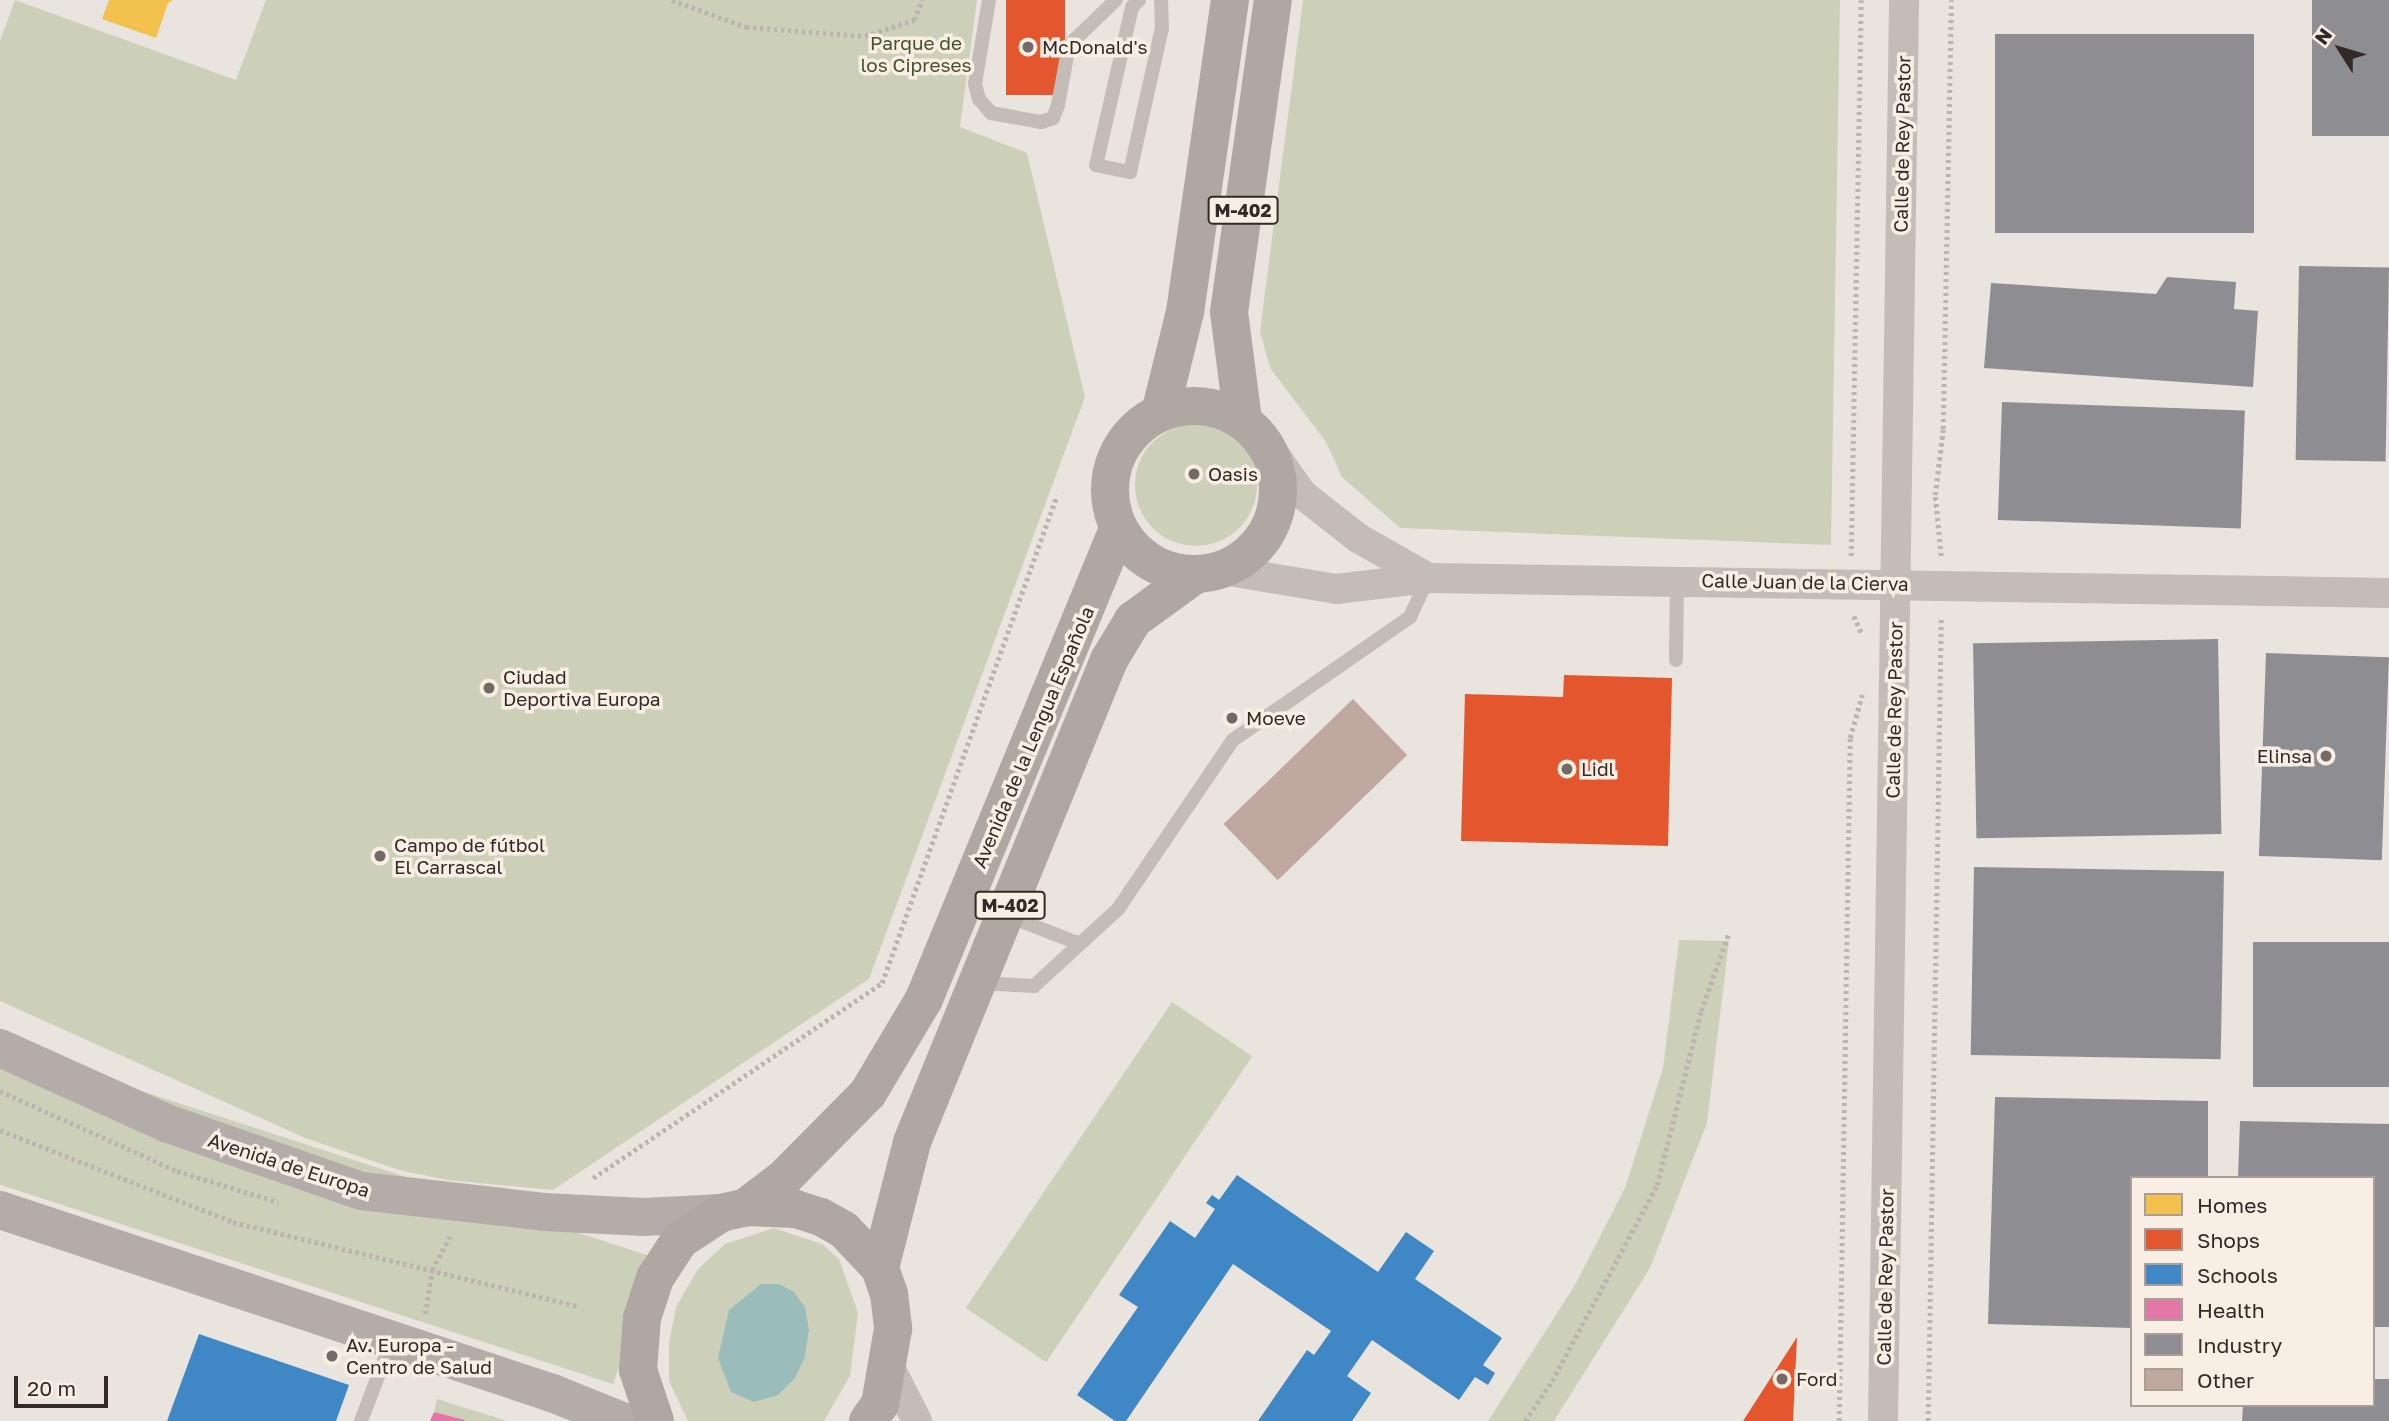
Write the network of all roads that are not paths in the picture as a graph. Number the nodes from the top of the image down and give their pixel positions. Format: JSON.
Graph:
{"nodes":[{"id":1,"x":989,"y":0,"type":"edge"},
{"id":2,"x":1116,"y":0,"type":"edge"},
{"id":3,"x":1139,"y":0,"type":"edge"},
{"id":4,"x":1161,"y":0,"type":"edge"},
{"id":5,"x":1273,"y":0,"type":"edge"},
{"id":6,"x":1904,"y":0,"type":"edge"},
{"id":7,"x":1225,"y":5,"type":"edge"},
{"id":8,"x":1160,"y":413,"type":"junction"},
{"id":9,"x":1255,"y":432,"type":"junction"},
{"id":10,"x":1118,"y":529,"type":"junction"},
{"id":11,"x":1209,"y":573,"type":"junction"},
{"id":12,"x":1428,"y":578,"type":"junction"},
{"id":13,"x":1677,"y":580,"type":"junction"},
{"id":14,"x":1895,"y":584,"type":"junction"},
{"id":15,"x":2389,"y":593,"type":"edge"},
{"id":16,"x":1676,"y":660,"type":"dead end"},
{"id":17,"x":1006,"y":915,"type":"junction"},
{"id":18,"x":1080,"y":944,"type":"junction"},
{"id":19,"x":980,"y":983,"type":"junction"},
{"id":20,"x":0,"y":1048,"type":"edge"},
{"id":21,"x":0,"y":1210,"type":"edge"},
{"id":22,"x":734,"y":1210,"type":"junction"},
{"id":23,"x":880,"y":1268,"type":"junction"},
{"id":24,"x":403,"y":1344,"type":"junction"},
{"id":25,"x":888,"y":1366,"type":"junction"},
{"id":26,"x":361,"y":1421,"type":"edge"},
{"id":27,"x":622,"y":1421,"type":"edge"},
{"id":28,"x":655,"y":1421,"type":"edge"},
{"id":29,"x":868,"y":1421,"type":"edge"},
{"id":30,"x":917,"y":1421,"type":"edge"},
{"id":31,"x":1883,"y":1421,"type":"edge"}],
"edges":[{"from":1,"to":2,"type":"lane"},
{"from":3,"to":4,"type":"lane"},
{"from":5,"to":9,"type":"highway","number":"M-402"},
{"from":6,"to":14,"type":"street","name":"Calle de Rey Pastor"},
{"from":7,"to":8,"type":"highway","number":"M-402"},
{"from":8,"to":9,"type":"highway"},
{"from":8,"to":10,"type":"highway"},
{"from":9,"to":11,"type":"highway","number":"M-402"},
{"from":9,"to":12,"type":"street"},
{"from":10,"to":11,"type":"highway"},
{"from":10,"to":22,"type":"highway","name":"Avenida de la Lengua Española","number":"M-402"},
{"from":11,"to":12,"type":"street","name":"Calle Juan de la Cierva"},
{"from":11,"to":17,"type":"highway","number":"M-402"},
{"from":12,"to":13,"type":"street","name":"Calle Juan de la Cierva"},
{"from":12,"to":18,"type":"lane"},
{"from":13,"to":14,"type":"street","name":"Calle Juan de la Cierva"},
{"from":13,"to":16,"type":"lane"},
{"from":14,"to":15,"type":"street","name":"Calle Juan de la Cierva"},
{"from":14,"to":31,"type":"street","name":"Calle de Rey Pastor"},
{"from":17,"to":18,"type":"lane"},
{"from":17,"to":19,"type":"highway","number":"M-402"},
{"from":18,"to":19,"type":"lane"},
{"from":19,"to":23,"type":"highway","number":"M-402"},
{"from":20,"to":22,"type":"main road","name":"Avenida de Europa"},
{"from":21,"to":24,"type":"main road"},
{"from":22,"to":23,"type":"highway"},
{"from":22,"to":28,"type":"highway","number":"M-402"},
{"from":23,"to":25,"type":"highway"},
{"from":24,"to":26,"type":"lane"},
{"from":24,"to":27,"type":"main road"},
{"from":25,"to":29,"type":"highway"},
{"from":25,"to":30,"type":"street"}]}
